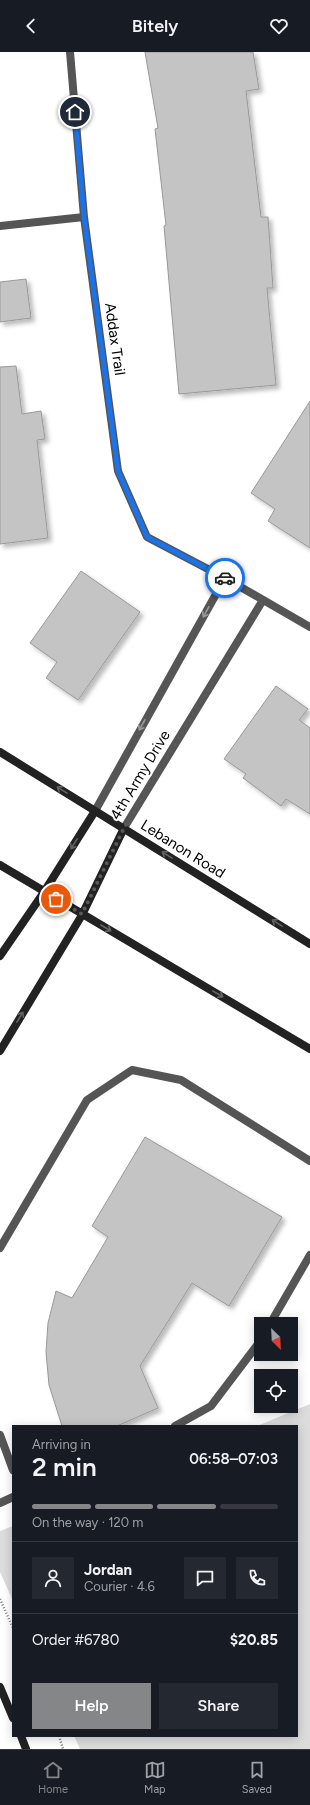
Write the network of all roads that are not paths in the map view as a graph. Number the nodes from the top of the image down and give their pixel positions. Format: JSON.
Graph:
{"nodes":[{"id":1,"x":70,"y":52,"type":"edge"},
{"id":2,"x":84,"y":217,"type":"junction"},
{"id":3,"x":0,"y":226,"type":"edge"},
{"id":4,"x":225,"y":578,"type":"junction"},
{"id":5,"x":263,"y":600,"type":"junction"},
{"id":6,"x":310,"y":628,"type":"edge"},
{"id":7,"x":0,"y":752,"type":"edge"},
{"id":8,"x":95,"y":811,"type":"junction"},
{"id":9,"x":124,"y":828,"type":"junction"},
{"id":10,"x":0,"y":865,"type":"edge"},
{"id":11,"x":44,"y":892,"type":"junction"},
{"id":12,"x":82,"y":914,"type":"junction"},
{"id":13,"x":310,"y":944,"type":"edge"},
{"id":14,"x":0,"y":956,"type":"edge"},
{"id":15,"x":310,"y":1048,"type":"edge"},
{"id":16,"x":0,"y":1051,"type":"edge"},
{"id":17,"x":310,"y":1161,"type":"edge"},
{"id":18,"x":0,"y":1248,"type":"edge"},
{"id":19,"x":310,"y":1255,"type":"edge"},
{"id":20,"x":274,"y":1317,"type":"edge"},
{"id":21,"x":254,"y":1349,"type":"edge"},
{"id":22,"x":177,"y":1425,"type":"edge"},
{"id":23,"x":0,"y":1435,"type":"edge"},
{"id":24,"x":12,"y":1467,"type":"edge"},
{"id":25,"x":12,"y":1497,"type":"edge"},
{"id":26,"x":0,"y":1503,"type":"edge"},
{"id":27,"x":0,"y":1687,"type":"edge"},
{"id":28,"x":12,"y":1716,"type":"edge"},
{"id":29,"x":21,"y":1737,"type":"edge"},
{"id":30,"x":26,"y":1749,"type":"edge"}],
"edges":[{"from":1,"to":2,"type":"street","name":"Addax Trail"},
{"from":2,"to":3,"type":"street"},
{"from":2,"to":4,"type":"street","name":"Addax Trail"},
{"from":4,"to":5,"type":"street","name":"Addax Trail"},
{"from":4,"to":8,"type":"street","name":"4th Army Drive","one_way":true},
{"from":5,"to":6,"type":"street","name":"Addax Trail"},
{"from":5,"to":9,"type":"street","name":"4th Army Drive"},
{"from":8,"to":7,"type":"main road","name":"Lebanon Road","one_way":true},
{"from":8,"to":9,"type":"main road","name":"Lebanon Road"},
{"from":8,"to":11,"type":"main road","name":"4th Army Drive","one_way":true},
{"from":9,"to":12,"type":"main road","name":"4th Army Drive"},
{"from":13,"to":9,"type":"main road","name":"Lebanon Road","one_way":true},
{"from":10,"to":11,"type":"main road"},
{"from":11,"to":12,"type":"main road"},
{"from":11,"to":14,"type":"main road","name":"4th Army Drive"},
{"from":12,"to":15,"type":"main road","one_way":true},
{"from":16,"to":12,"type":"main road","name":"4th Army Drive","one_way":true},
{"from":17,"to":18,"type":"street"},
{"from":19,"to":20,"type":"street"},
{"from":21,"to":22,"type":"street"},
{"from":23,"to":24,"type":"street"},
{"from":25,"to":26,"type":"street"},
{"from":27,"to":28,"type":"main road"},
{"from":29,"to":30,"type":"main road"}]}
